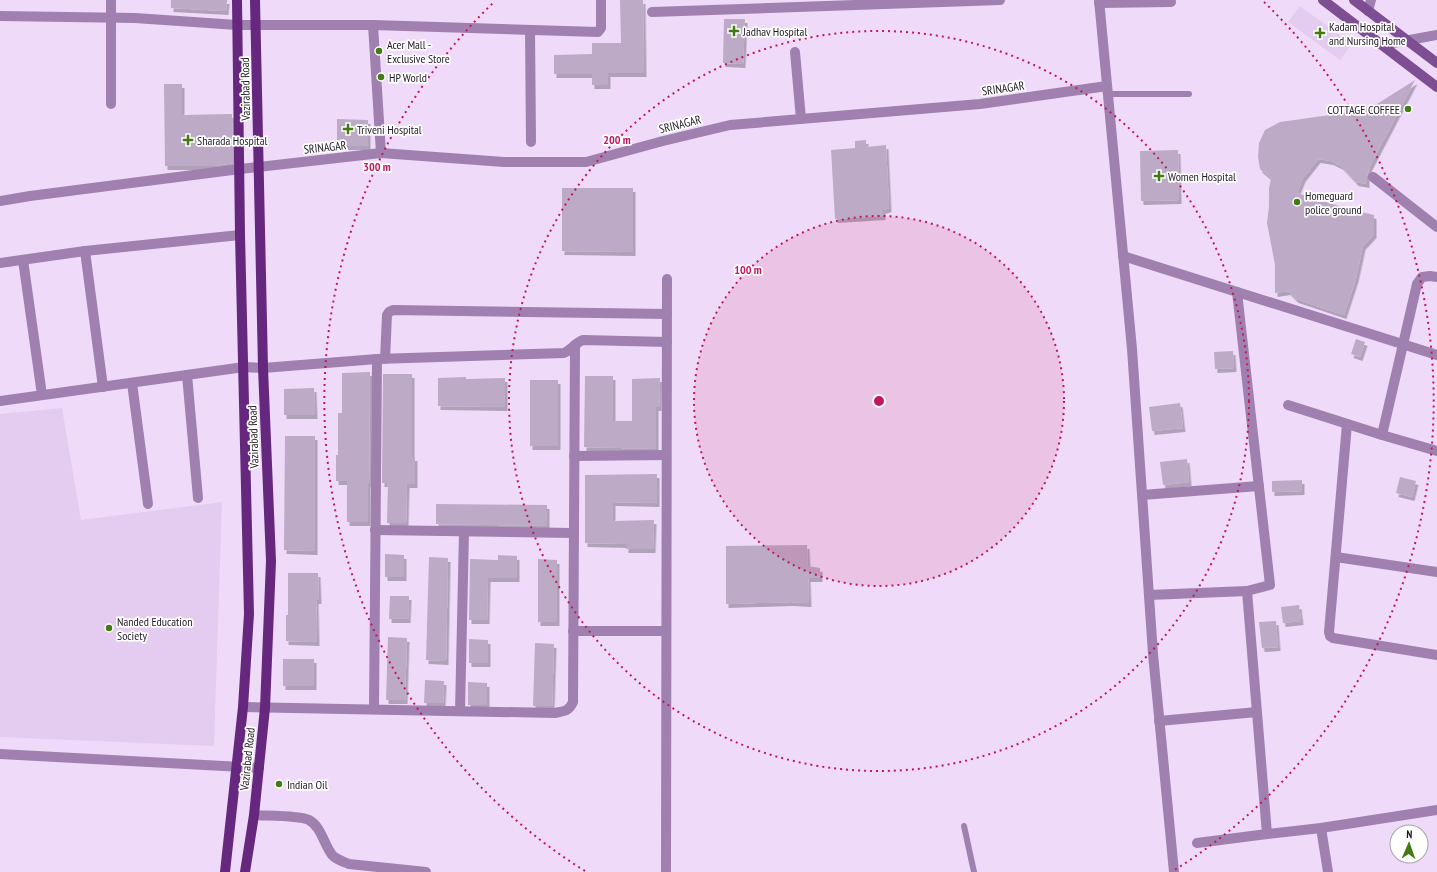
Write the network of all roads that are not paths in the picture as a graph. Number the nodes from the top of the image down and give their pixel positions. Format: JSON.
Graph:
{"nodes":[{"id":1,"x":111,"y":0,"type":"edge"},
{"id":2,"x":237,"y":0,"type":"edge"},
{"id":3,"x":255,"y":0,"type":"edge"},
{"id":4,"x":601,"y":0,"type":"edge"},
{"id":5,"x":1000,"y":0,"type":"edge"},
{"id":6,"x":1170,"y":0,"type":"edge"},
{"id":7,"x":1323,"y":0,"type":"edge"},
{"id":8,"x":1354,"y":0,"type":"edge"},
{"id":9,"x":1371,"y":0,"type":"edge"},
{"id":10,"x":1099,"y":1,"type":"edge"},
{"id":11,"x":1368,"y":11,"type":"junction"},
{"id":12,"x":652,"y":12,"type":"dead end"},
{"id":13,"x":0,"y":16,"type":"edge"},
{"id":14,"x":111,"y":18,"type":"junction"},
{"id":15,"x":237,"y":25,"type":"junction"},
{"id":16,"x":256,"y":25,"type":"junction"},
{"id":17,"x":373,"y":25,"type":"junction"},
{"id":18,"x":530,"y":30,"type":"junction"},
{"id":19,"x":1437,"y":35,"type":"edge"},
{"id":20,"x":1408,"y":41,"type":"junction"},
{"id":21,"x":1382,"y":46,"type":"junction"},
{"id":22,"x":795,"y":52,"type":"dead end"},
{"id":23,"x":1437,"y":63,"type":"edge"},
{"id":24,"x":1437,"y":87,"type":"edge"},
{"id":25,"x":1107,"y":90,"type":"junction"},
{"id":26,"x":1189,"y":94,"type":"dead end"},
{"id":27,"x":111,"y":104,"type":"dead end"},
{"id":28,"x":801,"y":119,"type":"junction"},
{"id":29,"x":531,"y":142,"type":"dead end"},
{"id":30,"x":381,"y":153,"type":"junction"},
{"id":31,"x":260,"y":167,"type":"junction"},
{"id":32,"x":240,"y":169,"type":"junction"},
{"id":33,"x":1373,"y":177,"type":"dead end"},
{"id":34,"x":0,"y":201,"type":"edge"},
{"id":35,"x":1437,"y":227,"type":"edge"},
{"id":36,"x":240,"y":235,"type":"junction"},
{"id":37,"x":85,"y":251,"type":"junction"},
{"id":38,"x":1123,"y":256,"type":"junction"},
{"id":39,"x":23,"y":260,"type":"junction"},
{"id":40,"x":0,"y":263,"type":"edge"},
{"id":41,"x":1437,"y":277,"type":"edge"},
{"id":42,"x":667,"y":280,"type":"dead end"},
{"id":43,"x":1237,"y":292,"type":"junction"},
{"id":44,"x":667,"y":314,"type":"junction"},
{"id":45,"x":667,"y":342,"type":"junction"},
{"id":46,"x":1404,"y":344,"type":"junction"},
{"id":47,"x":575,"y":345,"type":"junction"},
{"id":48,"x":1437,"y":355,"type":"edge"},
{"id":49,"x":381,"y":359,"type":"junction"},
{"id":50,"x":244,"y":367,"type":"junction"},
{"id":51,"x":263,"y":368,"type":"junction"},
{"id":52,"x":187,"y":375,"type":"junction"},
{"id":53,"x":132,"y":383,"type":"junction"},
{"id":54,"x":103,"y":387,"type":"junction"},
{"id":55,"x":42,"y":395,"type":"junction"},
{"id":56,"x":0,"y":401,"type":"edge"},
{"id":57,"x":1288,"y":405,"type":"dead end"},
{"id":58,"x":1347,"y":424,"type":"junction"},
{"id":59,"x":1382,"y":435,"type":"junction"},
{"id":60,"x":1437,"y":451,"type":"edge"},
{"id":61,"x":666,"y":455,"type":"junction"},
{"id":62,"x":574,"y":456,"type":"junction"},
{"id":63,"x":1259,"y":486,"type":"junction"},
{"id":64,"x":1142,"y":496,"type":"junction"},
{"id":65,"x":198,"y":498,"type":"dead end"},
{"id":66,"x":148,"y":504,"type":"dead end"},
{"id":67,"x":375,"y":530,"type":"junction"},
{"id":68,"x":464,"y":532,"type":"junction"},
{"id":69,"x":573,"y":533,"type":"junction"},
{"id":70,"x":1336,"y":557,"type":"junction"},
{"id":71,"x":1437,"y":572,"type":"edge"},
{"id":72,"x":1247,"y":591,"type":"junction"},
{"id":73,"x":1149,"y":595,"type":"junction"},
{"id":74,"x":573,"y":631,"type":"junction"},
{"id":75,"x":666,"y":631,"type":"junction"},
{"id":76,"x":1437,"y":655,"type":"edge"},
{"id":77,"x":243,"y":707,"type":"junction"},
{"id":78,"x":265,"y":708,"type":"junction"},
{"id":79,"x":374,"y":709,"type":"junction"},
{"id":80,"x":460,"y":711,"type":"junction"},
{"id":81,"x":1257,"y":712,"type":"junction"},
{"id":82,"x":1159,"y":721,"type":"junction"},
{"id":83,"x":0,"y":754,"type":"edge"},
{"id":84,"x":237,"y":767,"type":"junction"},
{"id":85,"x":259,"y":768,"type":"junction"},
{"id":86,"x":1437,"y":810,"type":"edge"},
{"id":87,"x":254,"y":815,"type":"junction"},
{"id":88,"x":964,"y":826,"type":"dead end"},
{"id":89,"x":1321,"y":828,"type":"junction"},
{"id":90,"x":1267,"y":834,"type":"junction"},
{"id":91,"x":1197,"y":843,"type":"dead end"},
{"id":92,"x":225,"y":872,"type":"edge"},
{"id":93,"x":245,"y":872,"type":"edge"},
{"id":94,"x":426,"y":872,"type":"edge"},
{"id":95,"x":666,"y":872,"type":"edge"},
{"id":96,"x":974,"y":872,"type":"edge"},
{"id":97,"x":1174,"y":872,"type":"edge"},
{"id":98,"x":1328,"y":872,"type":"edge"}],
"edges":[{"from":1,"to":14,"type":"street"},
{"from":2,"to":15,"type":"main road","name":"Vazirabad Road"},
{"from":3,"to":16,"type":"main road","name":"Vazirabad Road"},
{"from":4,"to":18,"type":"street"},
{"from":5,"to":12,"type":"street"},
{"from":6,"to":10,"type":"street"},
{"from":7,"to":21,"type":"main road"},
{"from":8,"to":11,"type":"main road"},
{"from":9,"to":11,"type":"street"},
{"from":10,"to":25,"type":"street"},
{"from":11,"to":20,"type":"main road"},
{"from":13,"to":14,"type":"street"},
{"from":14,"to":15,"type":"street"},
{"from":14,"to":27,"type":"street"},
{"from":15,"to":16,"type":"street"},
{"from":15,"to":32,"type":"main road","name":"Vazirabad Road"},
{"from":16,"to":17,"type":"street"},
{"from":16,"to":31,"type":"main road","name":"Vazirabad Road"},
{"from":17,"to":18,"type":"street"},
{"from":17,"to":30,"type":"street"},
{"from":18,"to":29,"type":"street"},
{"from":19,"to":20,"type":"street"},
{"from":20,"to":21,"type":"street"},
{"from":20,"to":23,"type":"main road"},
{"from":21,"to":24,"type":"main road"},
{"from":22,"to":28,"type":"street"},
{"from":25,"to":26,"type":"lane"},
{"from":25,"to":28,"type":"street","name":"SRINAGAR"},
{"from":25,"to":38,"type":"street"},
{"from":28,"to":30,"type":"street","name":"SRINAGAR"},
{"from":30,"to":31,"type":"street","name":"SRINAGAR"},
{"from":31,"to":32,"type":"street","name":"SRINAGAR"},
{"from":31,"to":51,"type":"main road","name":"Vazirabad Road"},
{"from":32,"to":34,"type":"street","name":"SRINAGAR"},
{"from":32,"to":36,"type":"main road","name":"Vazirabad Road"},
{"from":33,"to":35,"type":"street"},
{"from":36,"to":37,"type":"street"},
{"from":36,"to":50,"type":"main road","name":"Vazirabad Road"},
{"from":37,"to":39,"type":"street"},
{"from":37,"to":54,"type":"street"},
{"from":38,"to":43,"type":"street"},
{"from":38,"to":64,"type":"street"},
{"from":39,"to":40,"type":"street"},
{"from":39,"to":55,"type":"street"},
{"from":41,"to":46,"type":"street"},
{"from":42,"to":44,"type":"street"},
{"from":43,"to":46,"type":"street"},
{"from":43,"to":63,"type":"street"},
{"from":44,"to":45,"type":"street"},
{"from":44,"to":49,"type":"street"},
{"from":45,"to":47,"type":"street"},
{"from":45,"to":61,"type":"street"},
{"from":46,"to":48,"type":"street"},
{"from":46,"to":59,"type":"street"},
{"from":47,"to":49,"type":"street"},
{"from":47,"to":62,"type":"street"},
{"from":49,"to":51,"type":"street"},
{"from":49,"to":67,"type":"street"},
{"from":50,"to":51,"type":"street"},
{"from":50,"to":52,"type":"street"},
{"from":50,"to":77,"type":"main road","name":"Vazirabad Road"},
{"from":51,"to":78,"type":"main road","name":"Vazirabad Road"},
{"from":52,"to":53,"type":"street"},
{"from":52,"to":65,"type":"street"},
{"from":53,"to":54,"type":"street"},
{"from":53,"to":66,"type":"street"},
{"from":54,"to":55,"type":"street"},
{"from":55,"to":56,"type":"street"},
{"from":57,"to":58,"type":"street"},
{"from":58,"to":59,"type":"street"},
{"from":58,"to":70,"type":"street"},
{"from":59,"to":60,"type":"street"},
{"from":61,"to":62,"type":"street"},
{"from":61,"to":75,"type":"street"},
{"from":62,"to":69,"type":"street"},
{"from":63,"to":64,"type":"street"},
{"from":63,"to":72,"type":"street"},
{"from":64,"to":73,"type":"street"},
{"from":67,"to":68,"type":"street"},
{"from":67,"to":79,"type":"street"},
{"from":68,"to":69,"type":"street"},
{"from":68,"to":80,"type":"street"},
{"from":69,"to":74,"type":"street"},
{"from":70,"to":71,"type":"street"},
{"from":70,"to":76,"type":"street"},
{"from":72,"to":73,"type":"street"},
{"from":72,"to":81,"type":"street"},
{"from":73,"to":82,"type":"street"},
{"from":74,"to":75,"type":"street"},
{"from":74,"to":80,"type":"street"},
{"from":75,"to":95,"type":"street"},
{"from":77,"to":78,"type":"street"},
{"from":77,"to":84,"type":"main road","name":"Vazirabad Road"},
{"from":78,"to":79,"type":"street"},
{"from":78,"to":85,"type":"main road","name":"Vazirabad Road"},
{"from":79,"to":80,"type":"street"},
{"from":81,"to":82,"type":"street"},
{"from":81,"to":90,"type":"street"},
{"from":82,"to":97,"type":"street"},
{"from":83,"to":84,"type":"street"},
{"from":84,"to":85,"type":"street"},
{"from":84,"to":92,"type":"main road","name":"Vazirabad Road"},
{"from":85,"to":87,"type":"main road","name":"Vazirabad Road"},
{"from":86,"to":89,"type":"street"},
{"from":87,"to":93,"type":"main road","name":"Vazirabad Road"},
{"from":87,"to":94,"type":"street"},
{"from":88,"to":96,"type":"lane"},
{"from":89,"to":90,"type":"street"},
{"from":89,"to":98,"type":"street"},
{"from":90,"to":91,"type":"street"}]}
